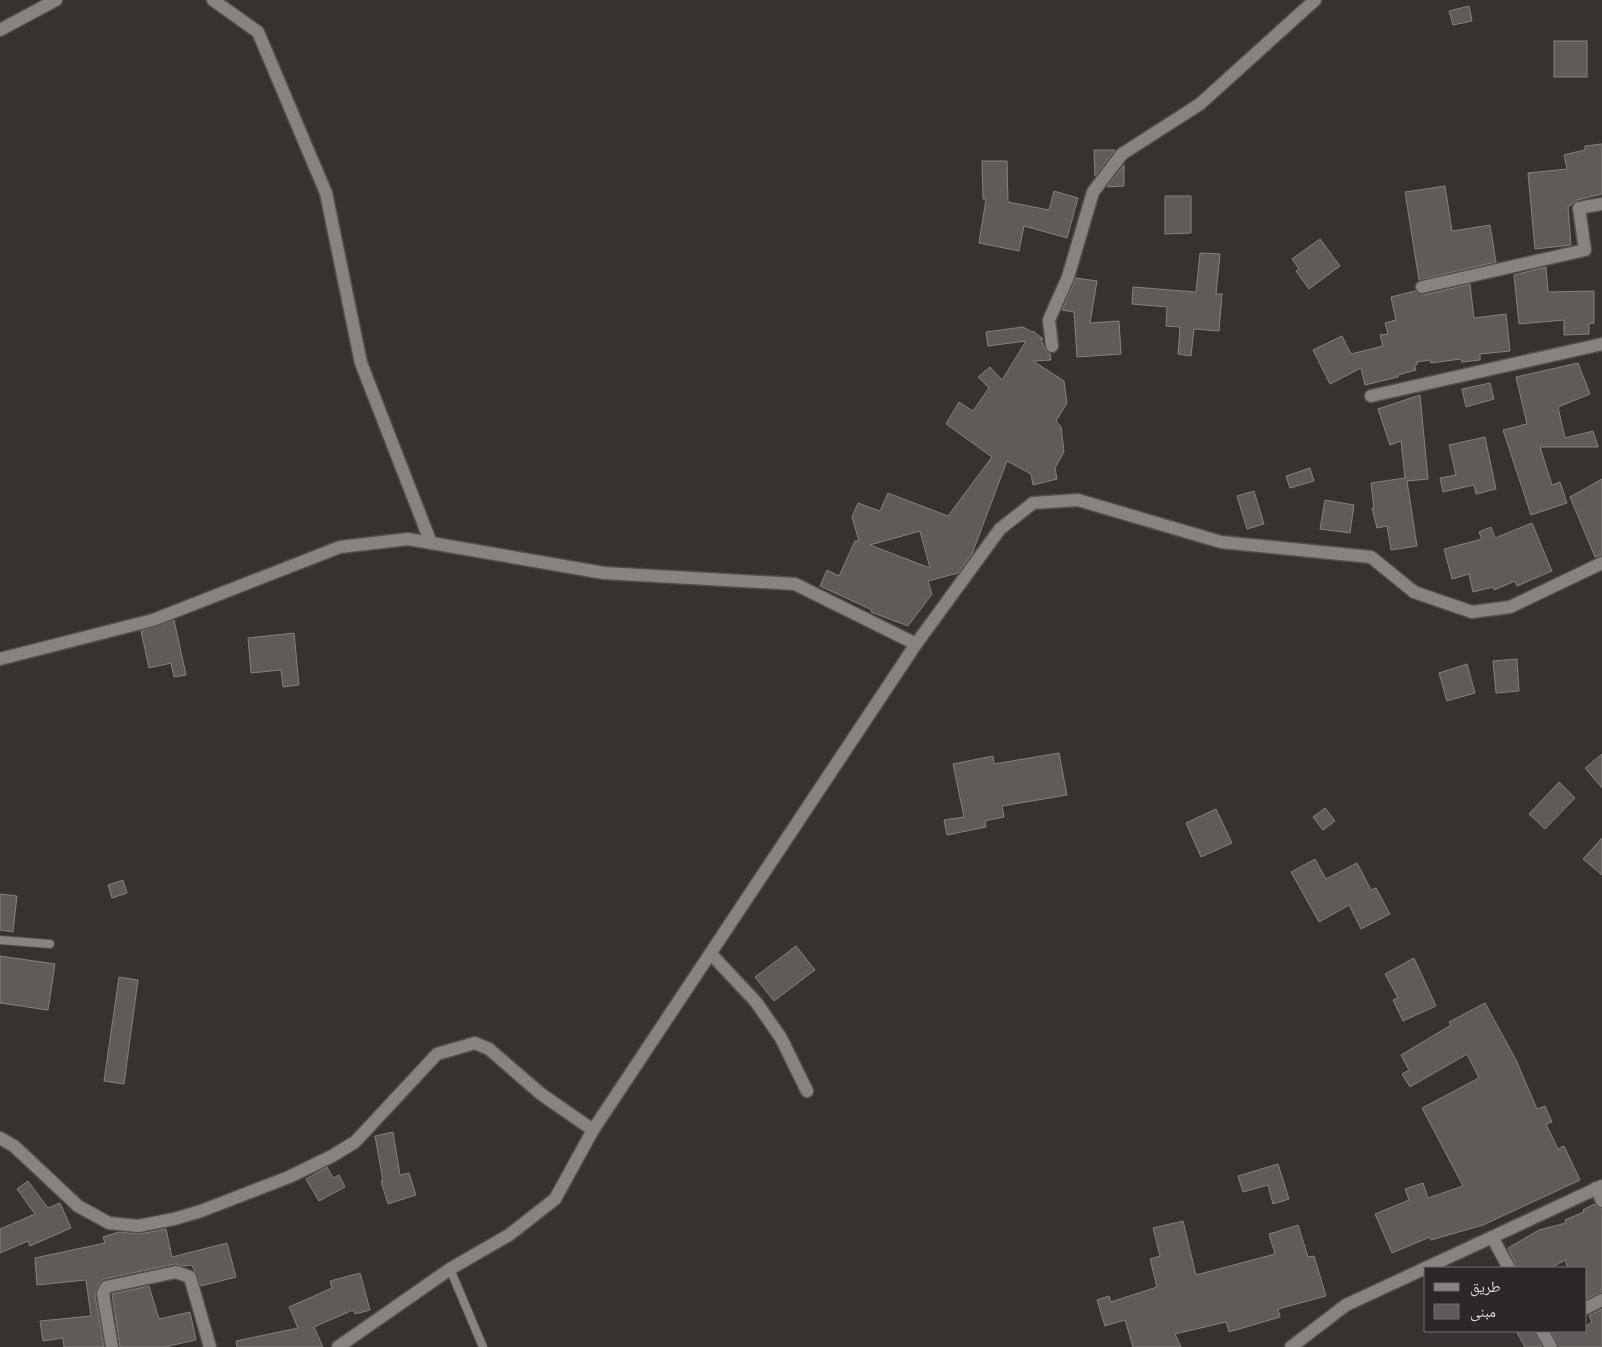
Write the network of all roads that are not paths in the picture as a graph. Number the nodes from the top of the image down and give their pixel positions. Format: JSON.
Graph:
{"nodes":[{"id":1,"x":56,"y":0,"type":"edge"},
{"id":2,"x":214,"y":0,"type":"edge"},
{"id":3,"x":1315,"y":0,"type":"edge"},
{"id":4,"x":0,"y":30,"type":"edge"},
{"id":5,"x":1602,"y":204,"type":"edge"},
{"id":6,"x":1422,"y":287,"type":"dead end"},
{"id":7,"x":1602,"y":344,"type":"edge"},
{"id":8,"x":1052,"y":346,"type":"dead end"},
{"id":9,"x":1371,"y":396,"type":"dead end"},
{"id":10,"x":431,"y":543,"type":"junction"},
{"id":11,"x":1602,"y":564,"type":"edge"},
{"id":12,"x":916,"y":644,"type":"junction"},
{"id":13,"x":0,"y":659,"type":"edge"},
{"id":14,"x":0,"y":940,"type":"edge"},
{"id":15,"x":50,"y":944,"type":"dead end"},
{"id":16,"x":711,"y":954,"type":"junction"},
{"id":17,"x":807,"y":1091,"type":"dead end"},
{"id":18,"x":593,"y":1130,"type":"junction"},
{"id":19,"x":0,"y":1138,"type":"edge"},
{"id":20,"x":1599,"y":1187,"type":"edge"},
{"id":21,"x":1602,"y":1201,"type":"edge"},
{"id":22,"x":1492,"y":1237,"type":"junction"},
{"id":23,"x":1428,"y":1267,"type":"edge"},
{"id":24,"x":1508,"y":1267,"type":"edge"},
{"id":25,"x":450,"y":1269,"type":"junction"},
{"id":26,"x":1424,"y":1269,"type":"edge"},
{"id":27,"x":1602,"y":1300,"type":"edge"},
{"id":28,"x":1587,"y":1308,"type":"edge"},
{"id":29,"x":1543,"y":1332,"type":"edge"},
{"id":30,"x":112,"y":1347,"type":"edge"},
{"id":31,"x":210,"y":1347,"type":"edge"},
{"id":32,"x":338,"y":1347,"type":"edge"},
{"id":33,"x":483,"y":1347,"type":"edge"},
{"id":34,"x":1291,"y":1347,"type":"edge"},
{"id":35,"x":1551,"y":1347,"type":"edge"}],
"edges":[{"from":1,"to":4,"type":"street"},
{"from":2,"to":10,"type":"street"},
{"from":3,"to":8,"type":"street"},
{"from":5,"to":6,"type":"street"},
{"from":7,"to":9,"type":"street"},
{"from":10,"to":12,"type":"street"},
{"from":10,"to":13,"type":"street"},
{"from":11,"to":12,"type":"street"},
{"from":12,"to":16,"type":"street"},
{"from":14,"to":15,"type":"lane"},
{"from":16,"to":17,"type":"street"},
{"from":16,"to":18,"type":"street"},
{"from":18,"to":19,"type":"street"},
{"from":18,"to":25,"type":"street"},
{"from":20,"to":21,"type":"street"},
{"from":20,"to":22,"type":"street"},
{"from":22,"to":23,"type":"street"},
{"from":22,"to":24,"type":"street"},
{"from":25,"to":32,"type":"street"},
{"from":25,"to":33,"type":"lane"},
{"from":26,"to":34,"type":"street"},
{"from":27,"to":28,"type":"street"},
{"from":29,"to":35,"type":"street"},
{"from":30,"to":31,"type":"street"}]}
